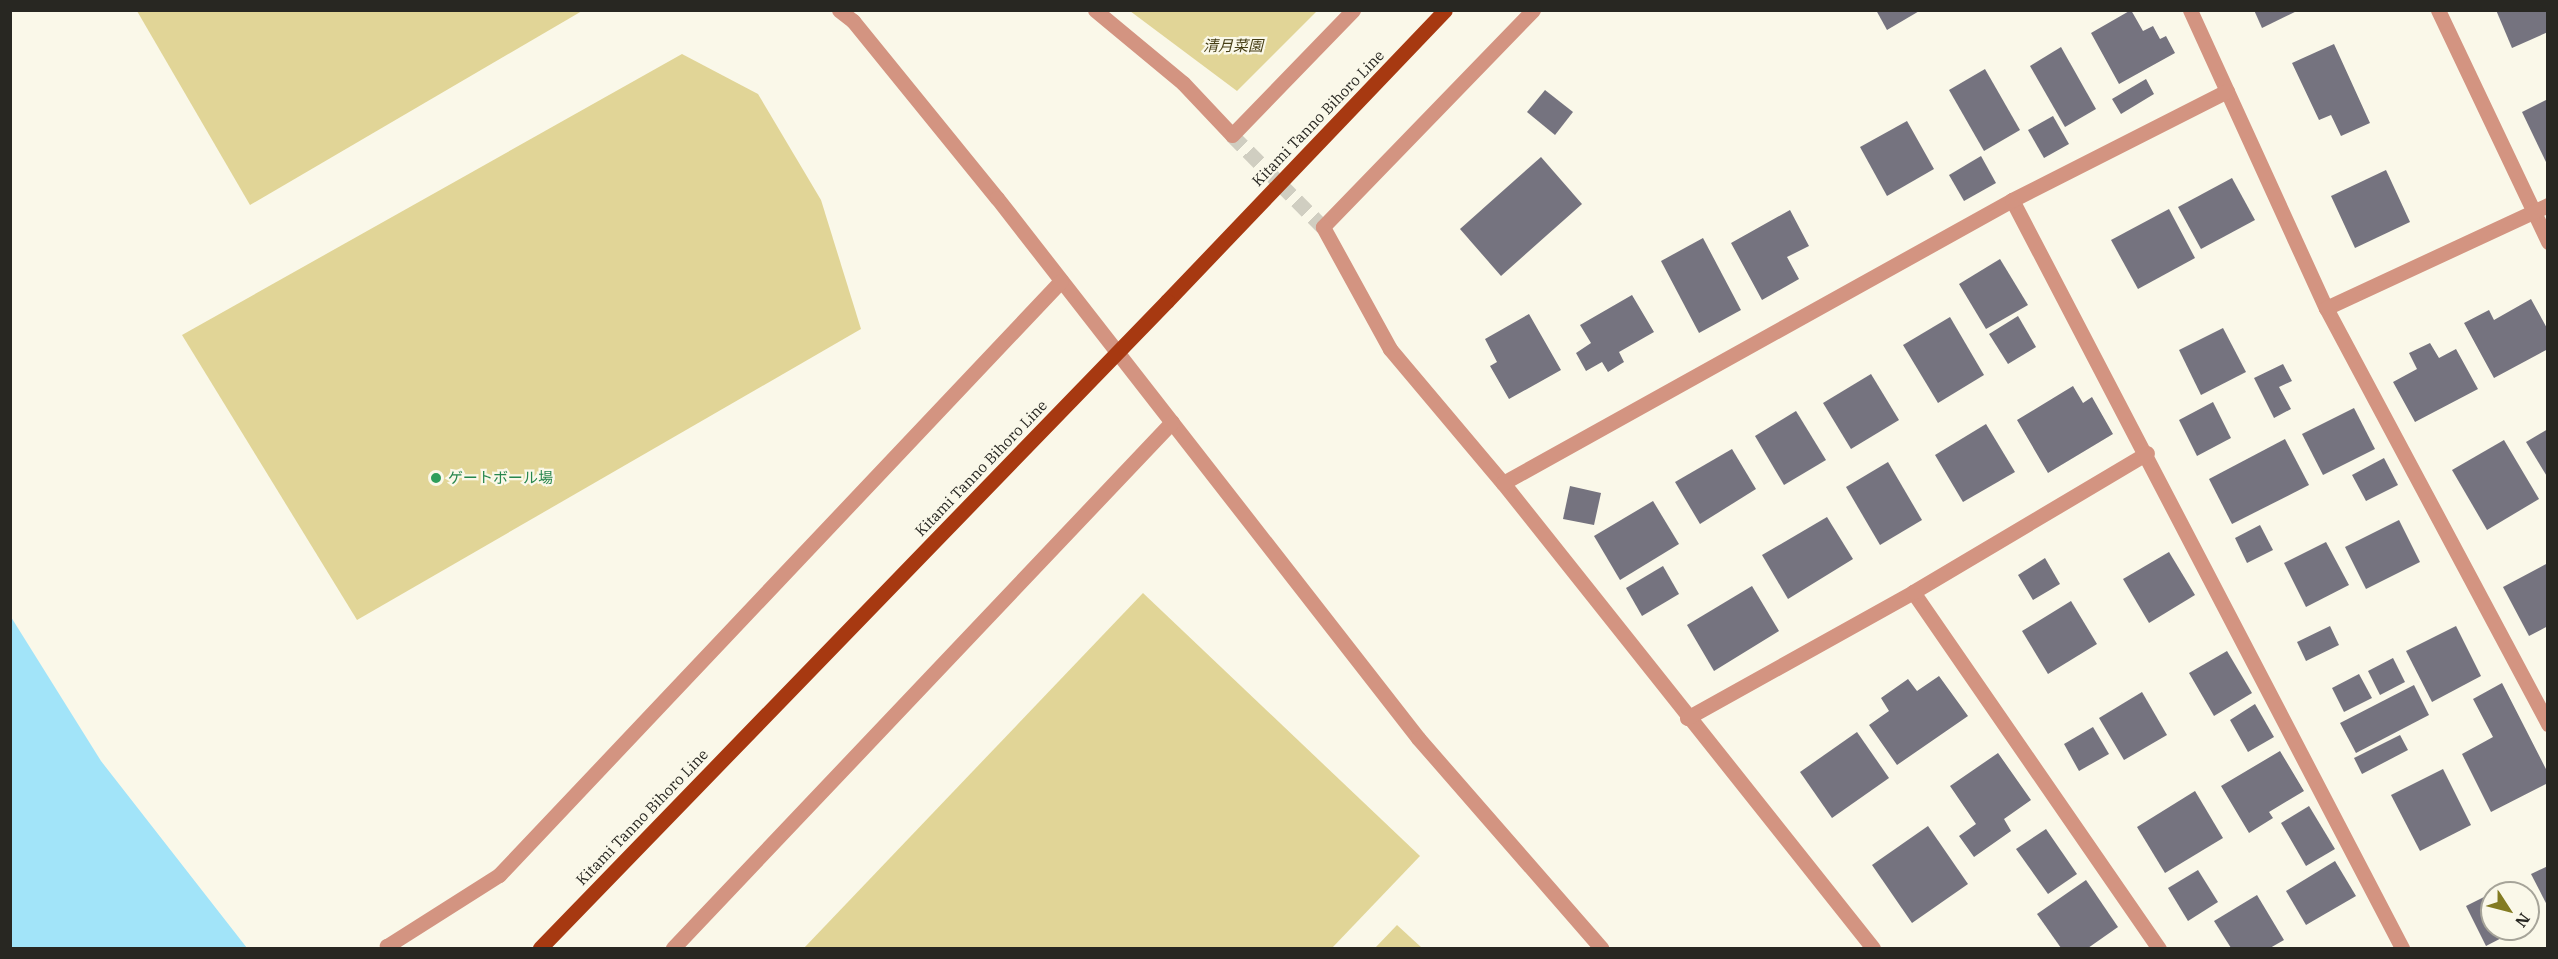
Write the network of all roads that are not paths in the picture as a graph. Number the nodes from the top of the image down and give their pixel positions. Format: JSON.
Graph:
{"nodes":[{"id":1,"x":838,"y":10,"type":"edge"},
{"id":2,"x":1095,"y":10,"type":"edge"},
{"id":3,"x":1353,"y":10,"type":"edge"},
{"id":4,"x":1445,"y":10,"type":"edge"},
{"id":5,"x":1533,"y":10,"type":"edge"},
{"id":6,"x":2190,"y":10,"type":"edge"},
{"id":7,"x":2438,"y":10,"type":"edge"},
{"id":8,"x":2227,"y":91,"type":"junction"},
{"id":9,"x":2012,"y":200,"type":"junction"},
{"id":10,"x":2547,"y":205,"type":"edge"},
{"id":11,"x":2532,"y":212,"type":"junction"},
{"id":12,"x":2547,"y":242,"type":"edge"},
{"id":13,"x":1061,"y":281,"type":"junction"},
{"id":14,"x":2326,"y":308,"type":"junction"},
{"id":15,"x":1172,"y":422,"type":"junction"},
{"id":16,"x":2146,"y":453,"type":"junction"},
{"id":17,"x":1503,"y":483,"type":"junction"},
{"id":18,"x":1913,"y":592,"type":"junction"},
{"id":19,"x":1687,"y":718,"type":"junction"},
{"id":20,"x":2547,"y":724,"type":"edge"},
{"id":21,"x":390,"y":948,"type":"edge"},
{"id":22,"x":540,"y":948,"type":"edge"},
{"id":23,"x":673,"y":948,"type":"edge"},
{"id":24,"x":1601,"y":948,"type":"edge"},
{"id":25,"x":1873,"y":948,"type":"edge"},
{"id":26,"x":2159,"y":948,"type":"edge"},
{"id":27,"x":2402,"y":948,"type":"edge"}],
"edges":[{"from":1,"to":13,"type":"street"},
{"from":2,"to":3,"type":"street"},
{"from":4,"to":22,"type":"main road","name":"Kitami Tanno Bihoro Line","bridge":true},
{"from":5,"to":17,"type":"street"},
{"from":6,"to":8,"type":"street"},
{"from":7,"to":11,"type":"street"},
{"from":8,"to":9,"type":"street"},
{"from":8,"to":14,"type":"street"},
{"from":9,"to":16,"type":"street"},
{"from":9,"to":17,"type":"street"},
{"from":10,"to":11,"type":"street"},
{"from":11,"to":12,"type":"street"},
{"from":11,"to":14,"type":"street"},
{"from":13,"to":15,"type":"street"},
{"from":13,"to":21,"type":"street"},
{"from":14,"to":20,"type":"street"},
{"from":15,"to":23,"type":"street"},
{"from":15,"to":24,"type":"street"},
{"from":16,"to":18,"type":"street"},
{"from":16,"to":27,"type":"street"},
{"from":17,"to":19,"type":"street"},
{"from":18,"to":19,"type":"street"},
{"from":18,"to":26,"type":"street"},
{"from":19,"to":25,"type":"street"}]}
